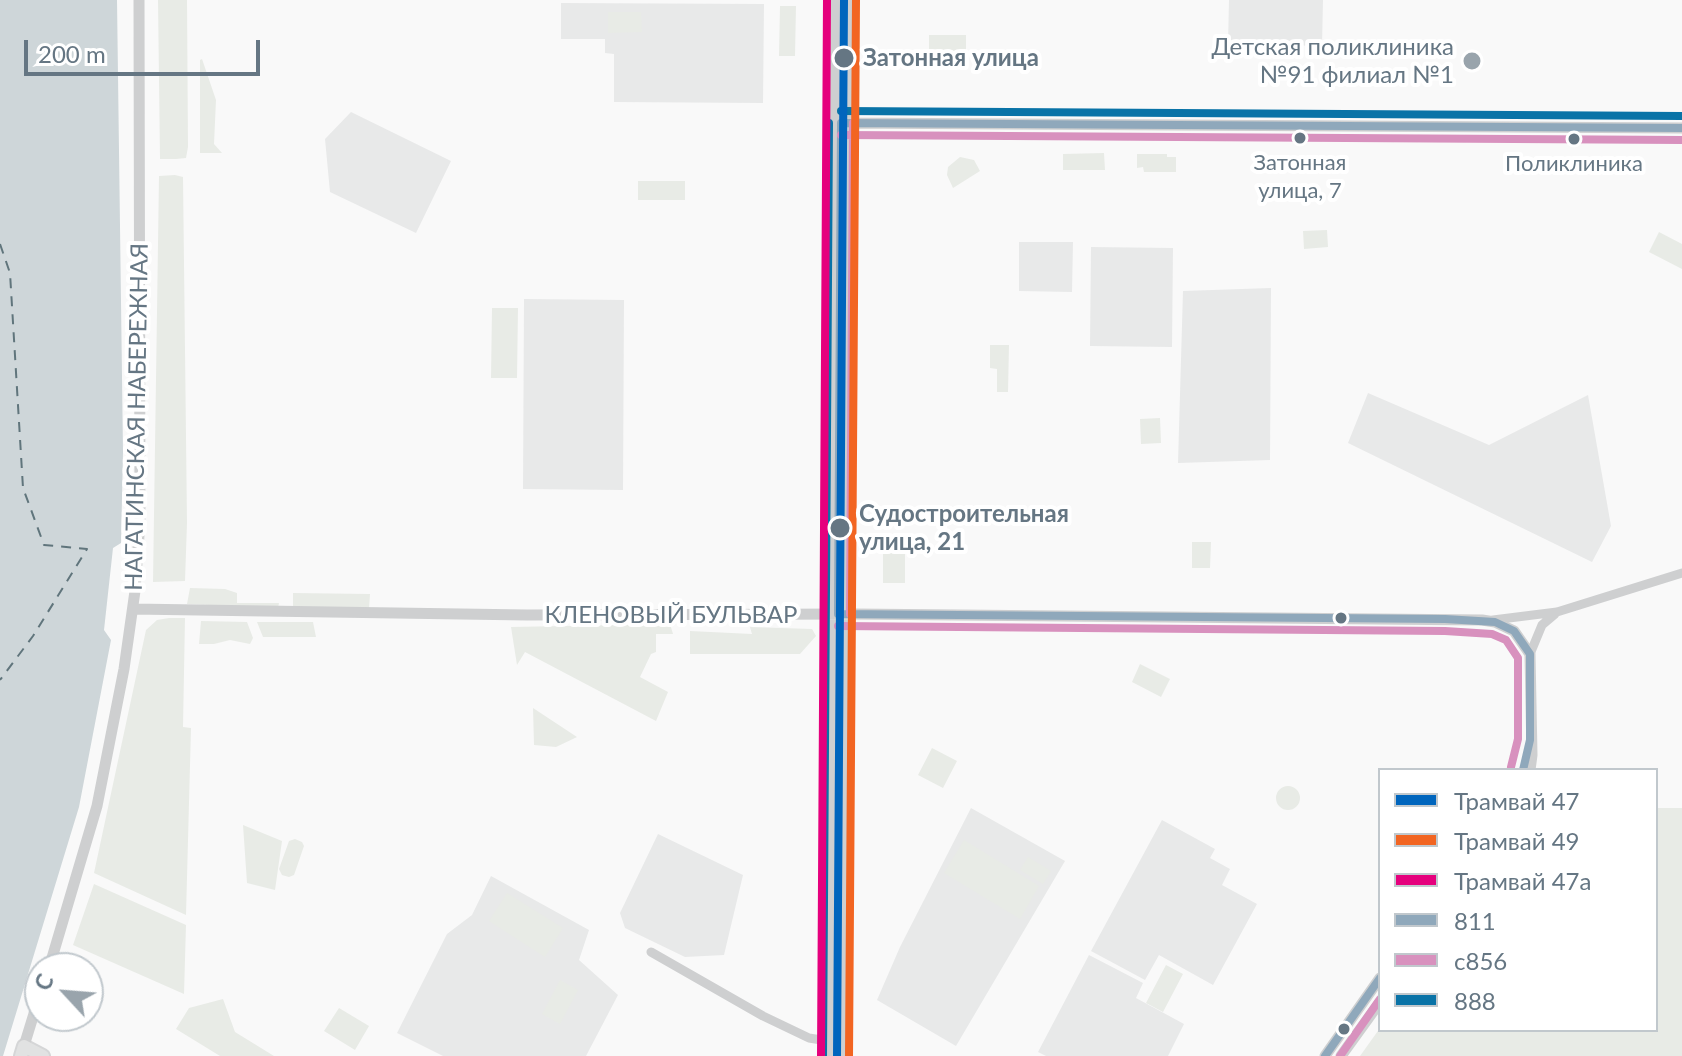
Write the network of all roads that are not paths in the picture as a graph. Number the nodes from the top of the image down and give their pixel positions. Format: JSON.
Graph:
{"nodes":[{"id":1,"x":139,"y":0,"type":"edge"},
{"id":2,"x":836,"y":0,"type":"edge"},
{"id":3,"x":848,"y":0,"type":"edge"},
{"id":4,"x":841,"y":123,"type":"junction"},
{"id":5,"x":1682,"y":128,"type":"edge"},
{"id":6,"x":1682,"y":573,"type":"edge"},
{"id":7,"x":133,"y":609,"type":"junction"},
{"id":8,"x":1557,"y":612,"type":"junction"},
{"id":9,"x":838,"y":614,"type":"junction"},
{"id":10,"x":1482,"y":620,"type":"junction"},
{"id":11,"x":1530,"y":654,"type":"junction"},
{"id":12,"x":1530,"y":740,"type":"junction"},
{"id":13,"x":1523,"y":768,"type":"edge"},
{"id":14,"x":1530,"y":768,"type":"edge"},
{"id":15,"x":54,"y":952,"type":"edge"},
{"id":16,"x":651,"y":952,"type":"dead end"},
{"id":17,"x":1378,"y":981,"type":"edge"},
{"id":18,"x":1378,"y":1005,"type":"edge"},
{"id":19,"x":835,"y":1042,"type":"junction"},
{"id":20,"x":23,"y":1051,"type":"edge"},
{"id":21,"x":43,"y":1056,"type":"edge"},
{"id":22,"x":829,"y":1056,"type":"edge"},
{"id":23,"x":841,"y":1056,"type":"edge"},
{"id":24,"x":1325,"y":1056,"type":"edge"},
{"id":25,"x":1341,"y":1056,"type":"edge"}],
"edges":[{"from":1,"to":7,"type":"street","name":"НАГАТИНСКАЯ НАБЕРЕЖНАЯ"},
{"from":2,"to":4,"type":"street"},
{"from":3,"to":4,"type":"street"},
{"from":4,"to":5,"type":"street"},
{"from":4,"to":9,"type":"street"},
{"from":6,"to":8,"type":"street","name":"КЛЕНОВЫЙ БУЛЬВАР"},
{"from":7,"to":9,"type":"street","name":"КЛЕНОВЫЙ БУЛЬВАР"},
{"from":7,"to":15,"type":"street","name":"НАГАТИНСКАЯ НАБЕРЕЖНАЯ"},
{"from":8,"to":10,"type":"street","name":"КЛЕНОВЫЙ БУЛЬВАР"},
{"from":8,"to":11,"type":"street"},
{"from":9,"to":10,"type":"street","name":"КЛЕНОВЫЙ БУЛЬВАР"},
{"from":9,"to":19,"type":"street"},
{"from":10,"to":11,"type":"street"},
{"from":11,"to":12,"type":"street"},
{"from":12,"to":13,"type":"street"},
{"from":12,"to":14,"type":"street"},
{"from":16,"to":19,"type":"street"},
{"from":17,"to":24,"type":"street"},
{"from":18,"to":25,"type":"street"},
{"from":19,"to":22,"type":"street"},
{"from":19,"to":23,"type":"street"},
{"from":20,"to":21,"type":"main road"}]}
